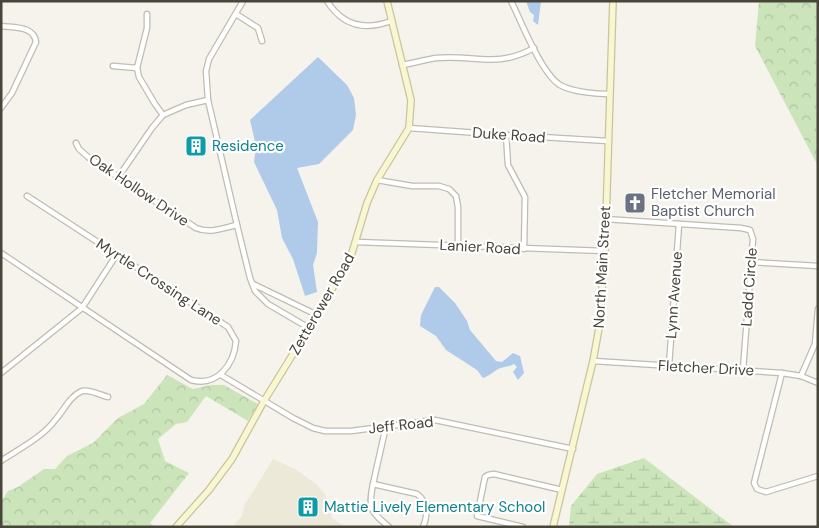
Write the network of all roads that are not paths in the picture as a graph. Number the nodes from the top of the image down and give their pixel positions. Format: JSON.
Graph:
{"nodes":[{"id":1,"x":243,"y":1,"type":"edge"},
{"id":2,"x":327,"y":1,"type":"edge"},
{"id":3,"x":387,"y":1,"type":"edge"},
{"id":4,"x":511,"y":1,"type":"edge"},
{"id":5,"x":613,"y":1,"type":"edge"},
{"id":6,"x":147,"y":14,"type":"dead end"},
{"id":7,"x":236,"y":14,"type":"junction"},
{"id":8,"x":391,"y":21,"type":"junction"},
{"id":9,"x":1,"y":26,"type":"edge"},
{"id":10,"x":262,"y":41,"type":"dead end"},
{"id":11,"x":534,"y":48,"type":"junction"},
{"id":12,"x":402,"y":65,"type":"junction"},
{"id":13,"x":114,"y":66,"type":"dead end"},
{"id":14,"x":138,"y":68,"type":"junction"},
{"id":15,"x":610,"y":94,"type":"junction"},
{"id":16,"x":208,"y":100,"type":"junction"},
{"id":17,"x":2,"y":105,"type":"edge"},
{"id":18,"x":163,"y":115,"type":"junction"},
{"id":19,"x":409,"y":128,"type":"junction"},
{"id":20,"x":506,"y":136,"type":"junction"},
{"id":21,"x":608,"y":141,"type":"junction"},
{"id":22,"x":76,"y":143,"type":"dead end"},
{"id":23,"x":118,"y":176,"type":"junction"},
{"id":24,"x":377,"y":180,"type":"junction"},
{"id":25,"x":27,"y":196,"type":"dead end"},
{"id":26,"x":605,"y":219,"type":"junction"},
{"id":27,"x":679,"y":224,"type":"junction"},
{"id":28,"x":237,"y":225,"type":"junction"},
{"id":29,"x":356,"y":242,"type":"junction"},
{"id":30,"x":458,"y":246,"type":"junction"},
{"id":31,"x":524,"y":249,"type":"junction"},
{"id":32,"x":605,"y":252,"type":"junction"},
{"id":33,"x":1,"y":253,"type":"edge"},
{"id":34,"x":117,"y":254,"type":"junction"},
{"id":35,"x":751,"y":262,"type":"junction"},
{"id":36,"x":818,"y":266,"type":"edge"},
{"id":37,"x":252,"y":284,"type":"junction"},
{"id":38,"x":82,"y":308,"type":"junction"},
{"id":39,"x":818,"y":309,"type":"edge"},
{"id":40,"x":317,"y":316,"type":"junction"},
{"id":41,"x":308,"y":328,"type":"junction"},
{"id":42,"x":593,"y":361,"type":"junction"},
{"id":43,"x":669,"y":366,"type":"junction"},
{"id":44,"x":743,"y":370,"type":"junction"},
{"id":45,"x":1,"y":372,"type":"edge"},
{"id":46,"x":782,"y":372,"type":"junction"},
{"id":47,"x":221,"y":375,"type":"junction"},
{"id":48,"x":801,"y":376,"type":"junction"},
{"id":49,"x":818,"y":383,"type":"edge"},
{"id":50,"x":108,"y":398,"type":"dead end"},
{"id":51,"x":264,"y":402,"type":"junction"},
{"id":52,"x":386,"y":426,"type":"junction"},
{"id":53,"x":572,"y":449,"type":"junction"},
{"id":54,"x":1,"y":461,"type":"edge"},
{"id":55,"x":818,"y":476,"type":"edge"},
{"id":56,"x":373,"y":484,"type":"junction"},
{"id":57,"x":562,"y":490,"type":"junction"},
{"id":58,"x":176,"y":527,"type":"edge"},
{"id":59,"x":389,"y":527,"type":"edge"},
{"id":60,"x":423,"y":527,"type":"edge"},
{"id":61,"x":523,"y":527,"type":"edge"},
{"id":62,"x":553,"y":527,"type":"edge"}],
"edges":[{"from":1,"to":7,"type":"street"},
{"from":2,"to":8,"type":"street"},
{"from":3,"to":8,"type":"street","name":"Zetterower Road"},
{"from":4,"to":11,"type":"street"},
{"from":5,"to":15,"type":"street","name":"North Main Street"},
{"from":6,"to":14,"type":"street"},
{"from":7,"to":10,"type":"street"},
{"from":7,"to":16,"type":"street"},
{"from":8,"to":12,"type":"street","name":"Zetterower Road"},
{"from":9,"to":17,"type":"street"},
{"from":11,"to":12,"type":"street"},
{"from":11,"to":15,"type":"street"},
{"from":12,"to":19,"type":"street","name":"Zetterower Road"},
{"from":13,"to":14,"type":"street"},
{"from":14,"to":18,"type":"street"},
{"from":15,"to":21,"type":"street","name":"North Main Street"},
{"from":16,"to":18,"type":"street"},
{"from":16,"to":28,"type":"street"},
{"from":18,"to":23,"type":"street"},
{"from":19,"to":20,"type":"street","name":"Duke Road"},
{"from":19,"to":24,"type":"street","name":"Zetterower Road"},
{"from":20,"to":21,"type":"street","name":"Duke Road"},
{"from":20,"to":31,"type":"street"},
{"from":21,"to":26,"type":"street","name":"North Main Street"},
{"from":22,"to":23,"type":"street","name":"Oak Hollow Drive"},
{"from":23,"to":28,"type":"street","name":"Oak Hollow Drive"},
{"from":24,"to":29,"type":"street","name":"Zetterower Road"},
{"from":24,"to":30,"type":"street"},
{"from":25,"to":34,"type":"street","name":"Myrtle Crossing Lane"},
{"from":26,"to":27,"type":"street","name":"Ladd Circle"},
{"from":26,"to":32,"type":"street","name":"North Main Street"},
{"from":27,"to":35,"type":"street","name":"Ladd Circle"},
{"from":27,"to":43,"type":"street","name":"Lynn Avenue"},
{"from":28,"to":37,"type":"street"},
{"from":29,"to":30,"type":"street","name":"Lanier Road"},
{"from":29,"to":40,"type":"street","name":"Zetterower Road"},
{"from":30,"to":31,"type":"street","name":"Lanier Road"},
{"from":31,"to":32,"type":"street","name":"Lanier Road"},
{"from":32,"to":42,"type":"street","name":"North Main Street"},
{"from":33,"to":38,"type":"street"},
{"from":34,"to":38,"type":"street"},
{"from":34,"to":47,"type":"street","name":"Myrtle Crossing Lane"},
{"from":35,"to":36,"type":"street"},
{"from":35,"to":44,"type":"street","name":"Ladd Circle"},
{"from":37,"to":40,"type":"street"},
{"from":37,"to":41,"type":"street"},
{"from":38,"to":45,"type":"street"},
{"from":38,"to":47,"type":"street"},
{"from":39,"to":48,"type":"street"},
{"from":40,"to":41,"type":"street","name":"Zetterower Road"},
{"from":41,"to":51,"type":"street","name":"Zetterower Road"},
{"from":42,"to":43,"type":"street","name":"Fletcher Drive"},
{"from":42,"to":53,"type":"street","name":"North Main Street"},
{"from":43,"to":44,"type":"street","name":"Fletcher Drive"},
{"from":44,"to":46,"type":"street","name":"Fletcher Drive"},
{"from":46,"to":48,"type":"street","name":"Fletcher Drive"},
{"from":46,"to":55,"type":"street"},
{"from":47,"to":51,"type":"street","name":"Jeff Road"},
{"from":48,"to":49,"type":"street","name":"Fletcher Drive"},
{"from":50,"to":54,"type":"street"},
{"from":51,"to":52,"type":"street","name":"Jeff Road"},
{"from":51,"to":58,"type":"street","name":"Zetterower Road"},
{"from":52,"to":53,"type":"street","name":"Jeff Road"},
{"from":52,"to":56,"type":"street"},
{"from":53,"to":57,"type":"street","name":"North Main Street"},
{"from":56,"to":59,"type":"street"},
{"from":56,"to":60,"type":"street"},
{"from":57,"to":61,"type":"street"},
{"from":57,"to":62,"type":"street","name":"North Main Street"}]}
